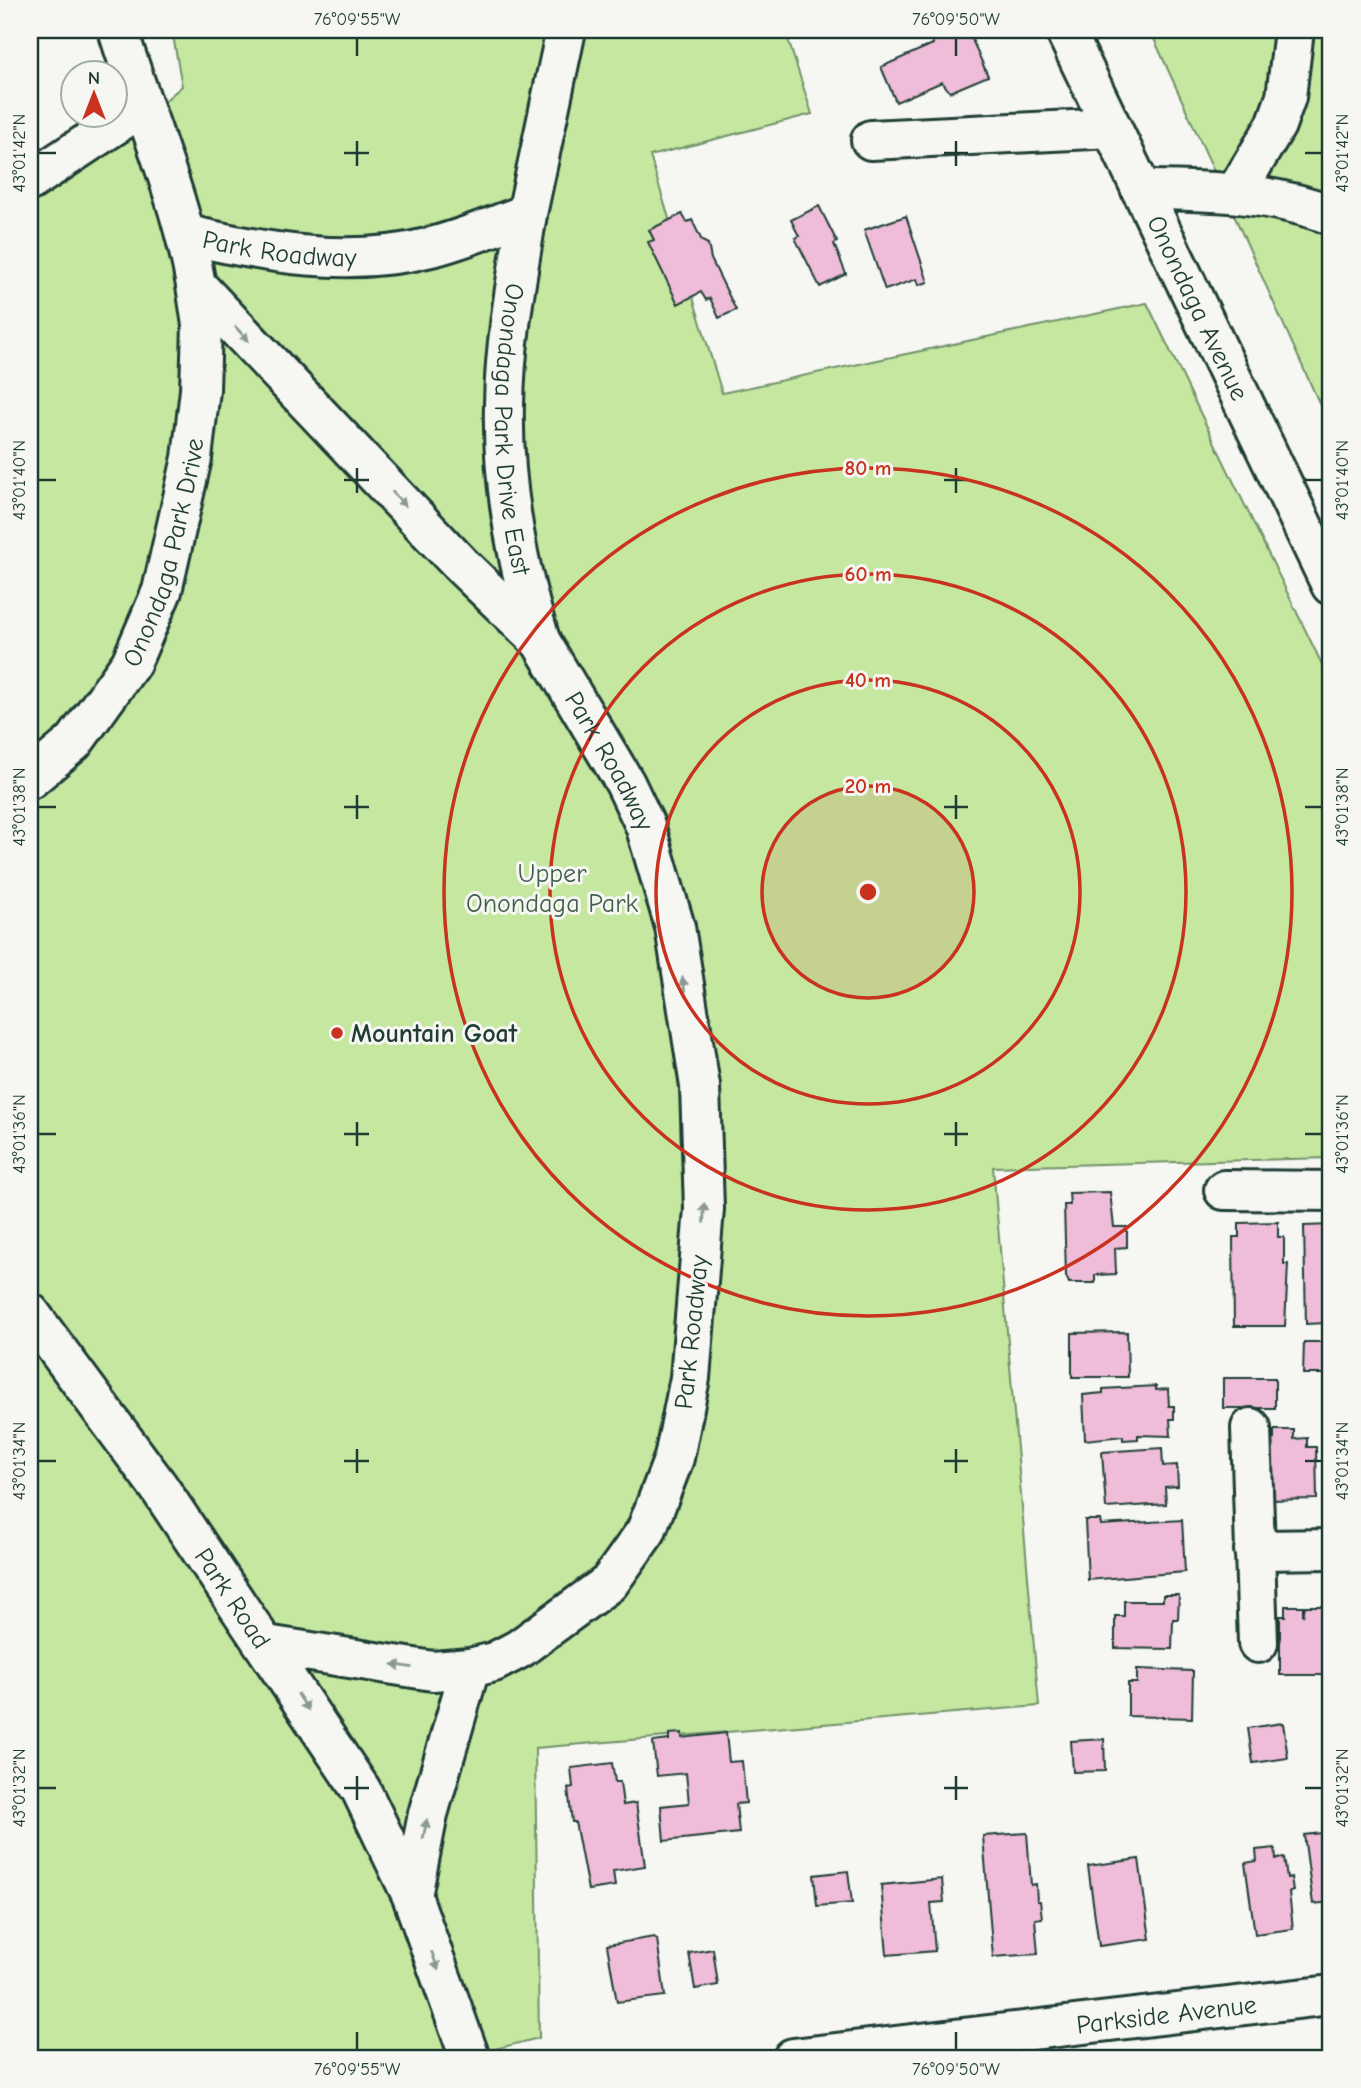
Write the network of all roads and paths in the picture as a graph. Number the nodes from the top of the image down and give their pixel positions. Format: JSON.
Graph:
{"nodes":[{"id":1,"x":118,"y":30,"type":"edge"},
{"id":2,"x":566,"y":30,"type":"edge"},
{"id":3,"x":1065,"y":30,"type":"edge"},
{"id":4,"x":1294,"y":30,"type":"edge"},
{"id":5,"x":142,"y":107,"type":"junction"},
{"id":6,"x":1112,"y":128,"type":"junction"},
{"id":7,"x":871,"y":139,"type":"dead end"},
{"id":8,"x":30,"y":181,"type":"edge"},
{"id":9,"x":1141,"y":190,"type":"junction"},
{"id":10,"x":1236,"y":192,"type":"junction"},
{"id":11,"x":527,"y":214,"type":"junction"},
{"id":12,"x":1331,"y":215,"type":"edge"},
{"id":13,"x":188,"y":235,"type":"junction"},
{"id":14,"x":196,"y":285,"type":"junction"},
{"id":15,"x":1331,"y":585,"type":"edge"},
{"id":16,"x":541,"y":642,"type":"junction"},
{"id":17,"x":30,"y":779,"type":"edge"},
{"id":18,"x":1224,"y":1190,"type":"dead end"},
{"id":19,"x":1331,"y":1191,"type":"edge"},
{"id":20,"x":30,"y":1313,"type":"edge"},
{"id":21,"x":1251,"y":1428,"type":"dead end"},
{"id":22,"x":1331,"y":1549,"type":"edge"},
{"id":23,"x":1254,"y":1550,"type":"junction"},
{"id":24,"x":1258,"y":1643,"type":"dead end"},
{"id":25,"x":266,"y":1645,"type":"junction"},
{"id":26,"x":470,"y":1668,"type":"junction"},
{"id":27,"x":412,"y":1896,"type":"junction"},
{"id":28,"x":1331,"y":1995,"type":"edge"},
{"id":29,"x":470,"y":2058,"type":"edge"},
{"id":30,"x":793,"y":2058,"type":"edge"}],
"edges":[{"from":1,"to":5,"type":"street"},
{"from":2,"to":11,"type":"street"},
{"from":3,"to":6,"type":"street","name":"Onondaga Avenue"},
{"from":4,"to":10,"type":"street"},
{"from":5,"to":8,"type":"street"},
{"from":5,"to":13,"type":"street"},
{"from":6,"to":7,"type":"street"},
{"from":6,"to":9,"type":"street","name":"Onondaga Avenue"},
{"from":9,"to":10,"type":"street"},
{"from":9,"to":15,"type":"street","name":"Onondaga Avenue"},
{"from":10,"to":12,"type":"street"},
{"from":11,"to":13,"type":"street","name":"Park Roadway"},
{"from":11,"to":16,"type":"street","name":"Onondaga Park Drive East"},
{"from":13,"to":14,"type":"street","name":"Park Roadway"},
{"from":14,"to":16,"type":"street","name":"Park Roadway","one_way":true},
{"from":14,"to":17,"type":"street","name":"Onondaga Park Drive"},
{"from":26,"to":16,"type":"street","name":"Park Roadway","one_way":true},
{"from":18,"to":19,"type":"street"},
{"from":20,"to":25,"type":"street","name":"Park Road"},
{"from":21,"to":23,"type":"street"},
{"from":22,"to":23,"type":"street"},
{"from":23,"to":24,"type":"street"},
{"from":26,"to":25,"type":"street","one_way":true},
{"from":25,"to":27,"type":"street","name":"Park Road","one_way":true},
{"from":27,"to":26,"type":"street","one_way":true},
{"from":27,"to":29,"type":"street","one_way":true},
{"from":28,"to":30,"type":"street","name":"Parkside Avenue"}]}
